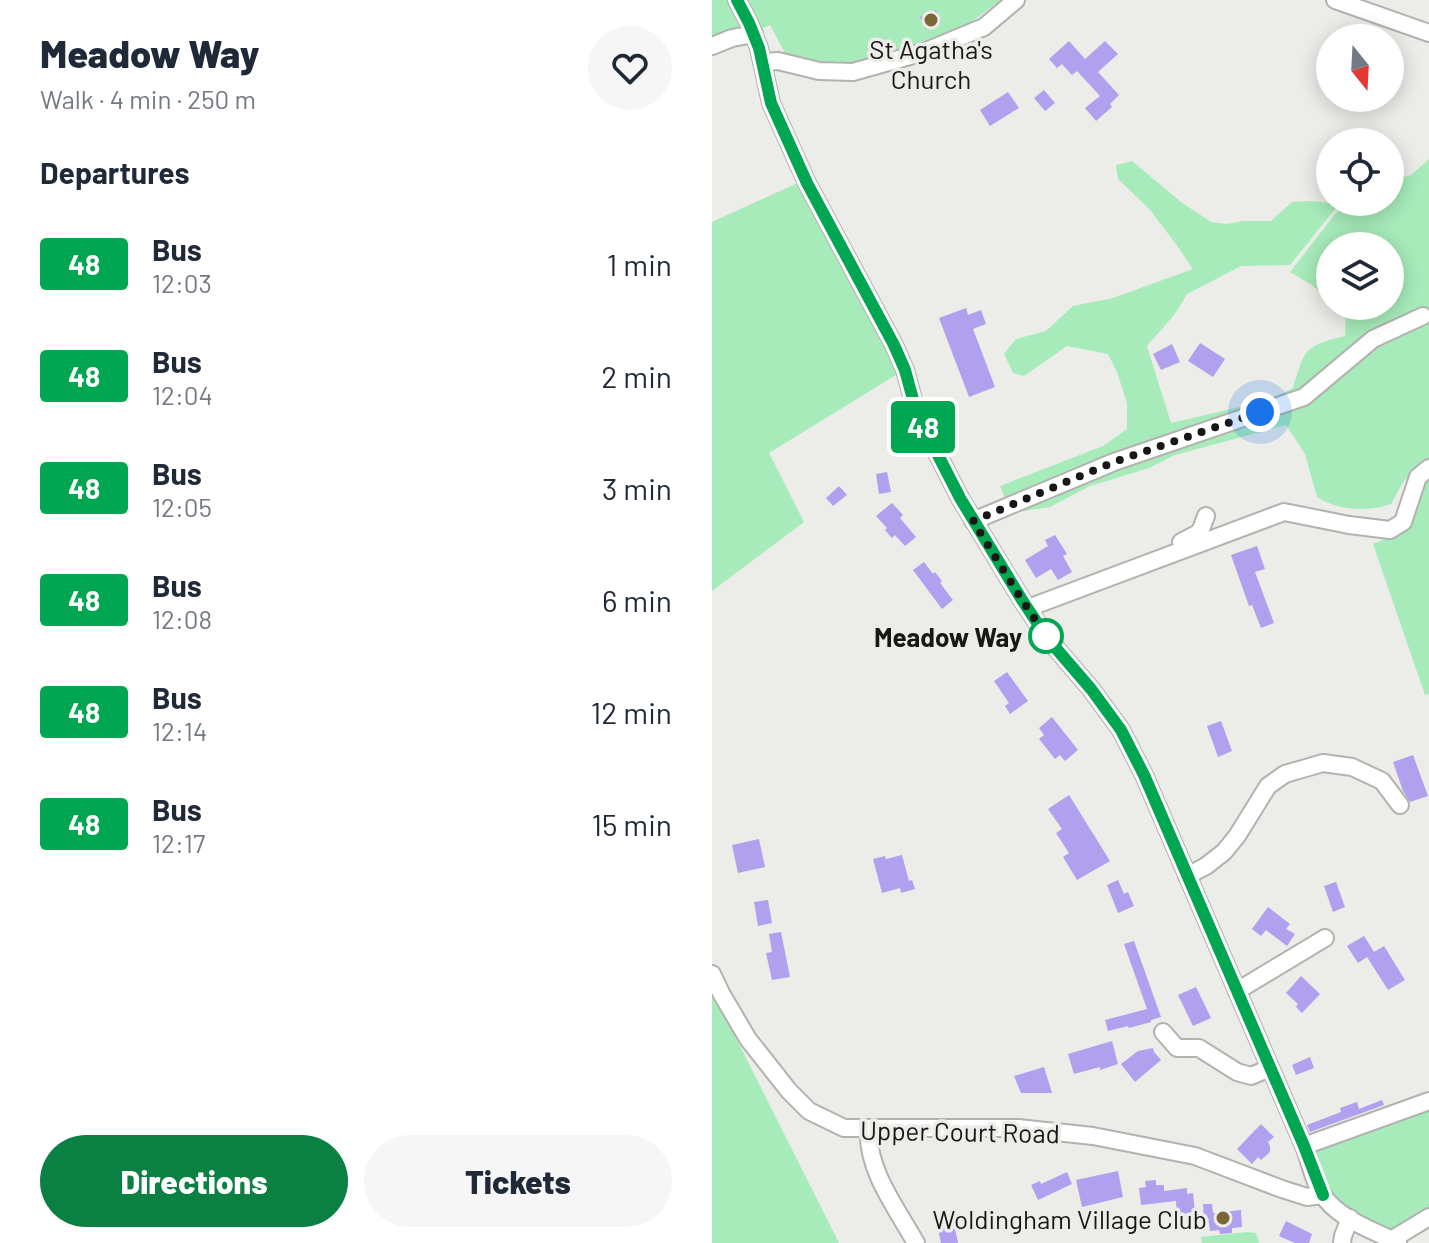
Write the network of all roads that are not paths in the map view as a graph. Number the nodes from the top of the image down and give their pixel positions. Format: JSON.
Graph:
{"nodes":[{"id":1,"x":737,"y":0,"type":"edge"},
{"id":2,"x":1016,"y":0,"type":"edge"},
{"id":3,"x":1335,"y":0,"type":"edge"},
{"id":4,"x":1429,"y":33,"type":"edge"},
{"id":5,"x":754,"y":34,"type":"junction"},
{"id":6,"x":712,"y":46,"type":"edge"},
{"id":7,"x":764,"y":62,"type":"junction"},
{"id":8,"x":1423,"y":316,"type":"dead end"},
{"id":9,"x":1429,"y":468,"type":"edge"},
{"id":10,"x":1206,"y":516,"type":"dead end"},
{"id":11,"x":973,"y":521,"type":"junction"},
{"id":12,"x":1025,"y":604,"type":"junction"},
{"id":13,"x":1400,"y":805,"type":"dead end"},
{"id":14,"x":1187,"y":876,"type":"junction"},
{"id":15,"x":1325,"y":938,"type":"dead end"},
{"id":16,"x":712,"y":974,"type":"edge"},
{"id":17,"x":1237,"y":991,"type":"junction"},
{"id":18,"x":1163,"y":1032,"type":"dead end"},
{"id":19,"x":1270,"y":1068,"type":"junction"},
{"id":20,"x":1429,"y":1101,"type":"edge"},
{"id":21,"x":869,"y":1129,"type":"junction"},
{"id":22,"x":1304,"y":1146,"type":"junction"},
{"id":23,"x":1323,"y":1195,"type":"junction"},
{"id":24,"x":1429,"y":1217,"type":"edge"},
{"id":25,"x":1350,"y":1218,"type":"junction"},
{"id":26,"x":1394,"y":1241,"type":"edge"},
{"id":27,"x":916,"y":1243,"type":"edge"},
{"id":28,"x":1342,"y":1243,"type":"edge"}],
"edges":[{"from":1,"to":5,"type":"street"},
{"from":2,"to":7,"type":"street"},
{"from":3,"to":4,"type":"street"},
{"from":5,"to":6,"type":"street"},
{"from":5,"to":7,"type":"street"},
{"from":7,"to":11,"type":"street"},
{"from":8,"to":11,"type":"street"},
{"from":9,"to":12,"type":"street"},
{"from":10,"to":12,"type":"street"},
{"from":11,"to":12,"type":"street"},
{"from":12,"to":14,"type":"street"},
{"from":13,"to":14,"type":"street"},
{"from":14,"to":17,"type":"street"},
{"from":15,"to":17,"type":"street"},
{"from":16,"to":21,"type":"street","name":"Upper Court Road"},
{"from":17,"to":19,"type":"street"},
{"from":18,"to":19,"type":"street"},
{"from":19,"to":22,"type":"street"},
{"from":20,"to":22,"type":"street"},
{"from":21,"to":23,"type":"street","name":"Upper Court Road"},
{"from":21,"to":27,"type":"street"},
{"from":22,"to":23,"type":"street"},
{"from":23,"to":25,"type":"street"},
{"from":24,"to":26,"type":"street"},
{"from":25,"to":26,"type":"street"},
{"from":25,"to":28,"type":"street"}]}
